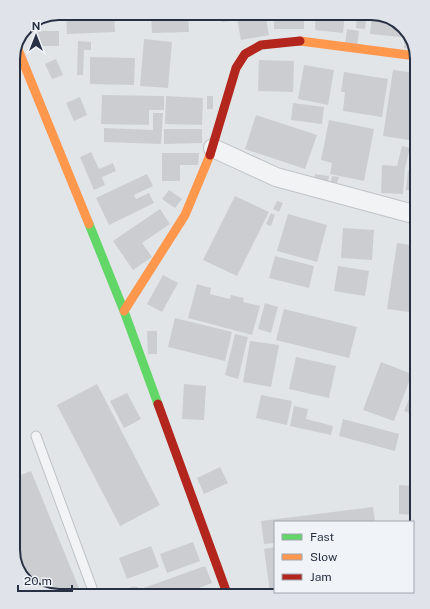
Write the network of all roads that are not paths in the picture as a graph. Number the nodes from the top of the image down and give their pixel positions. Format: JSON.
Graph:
{"nodes":[{"id":1,"x":20,"y":55,"type":"edge"},
{"id":2,"x":410,"y":55,"type":"edge"},
{"id":3,"x":212,"y":148,"type":"junction"},
{"id":4,"x":410,"y":213,"type":"edge"},
{"id":5,"x":124,"y":311,"type":"junction"},
{"id":6,"x":36,"y":436,"type":"dead end"},
{"id":7,"x":92,"y":589,"type":"edge"},
{"id":8,"x":225,"y":589,"type":"edge"}],
"edges":[{"from":1,"to":5,"type":"street"},
{"from":2,"to":3,"type":"street"},
{"from":3,"to":4,"type":"street"},
{"from":3,"to":5,"type":"street"},
{"from":5,"to":8,"type":"street"},
{"from":6,"to":7,"type":"lane"}]}
